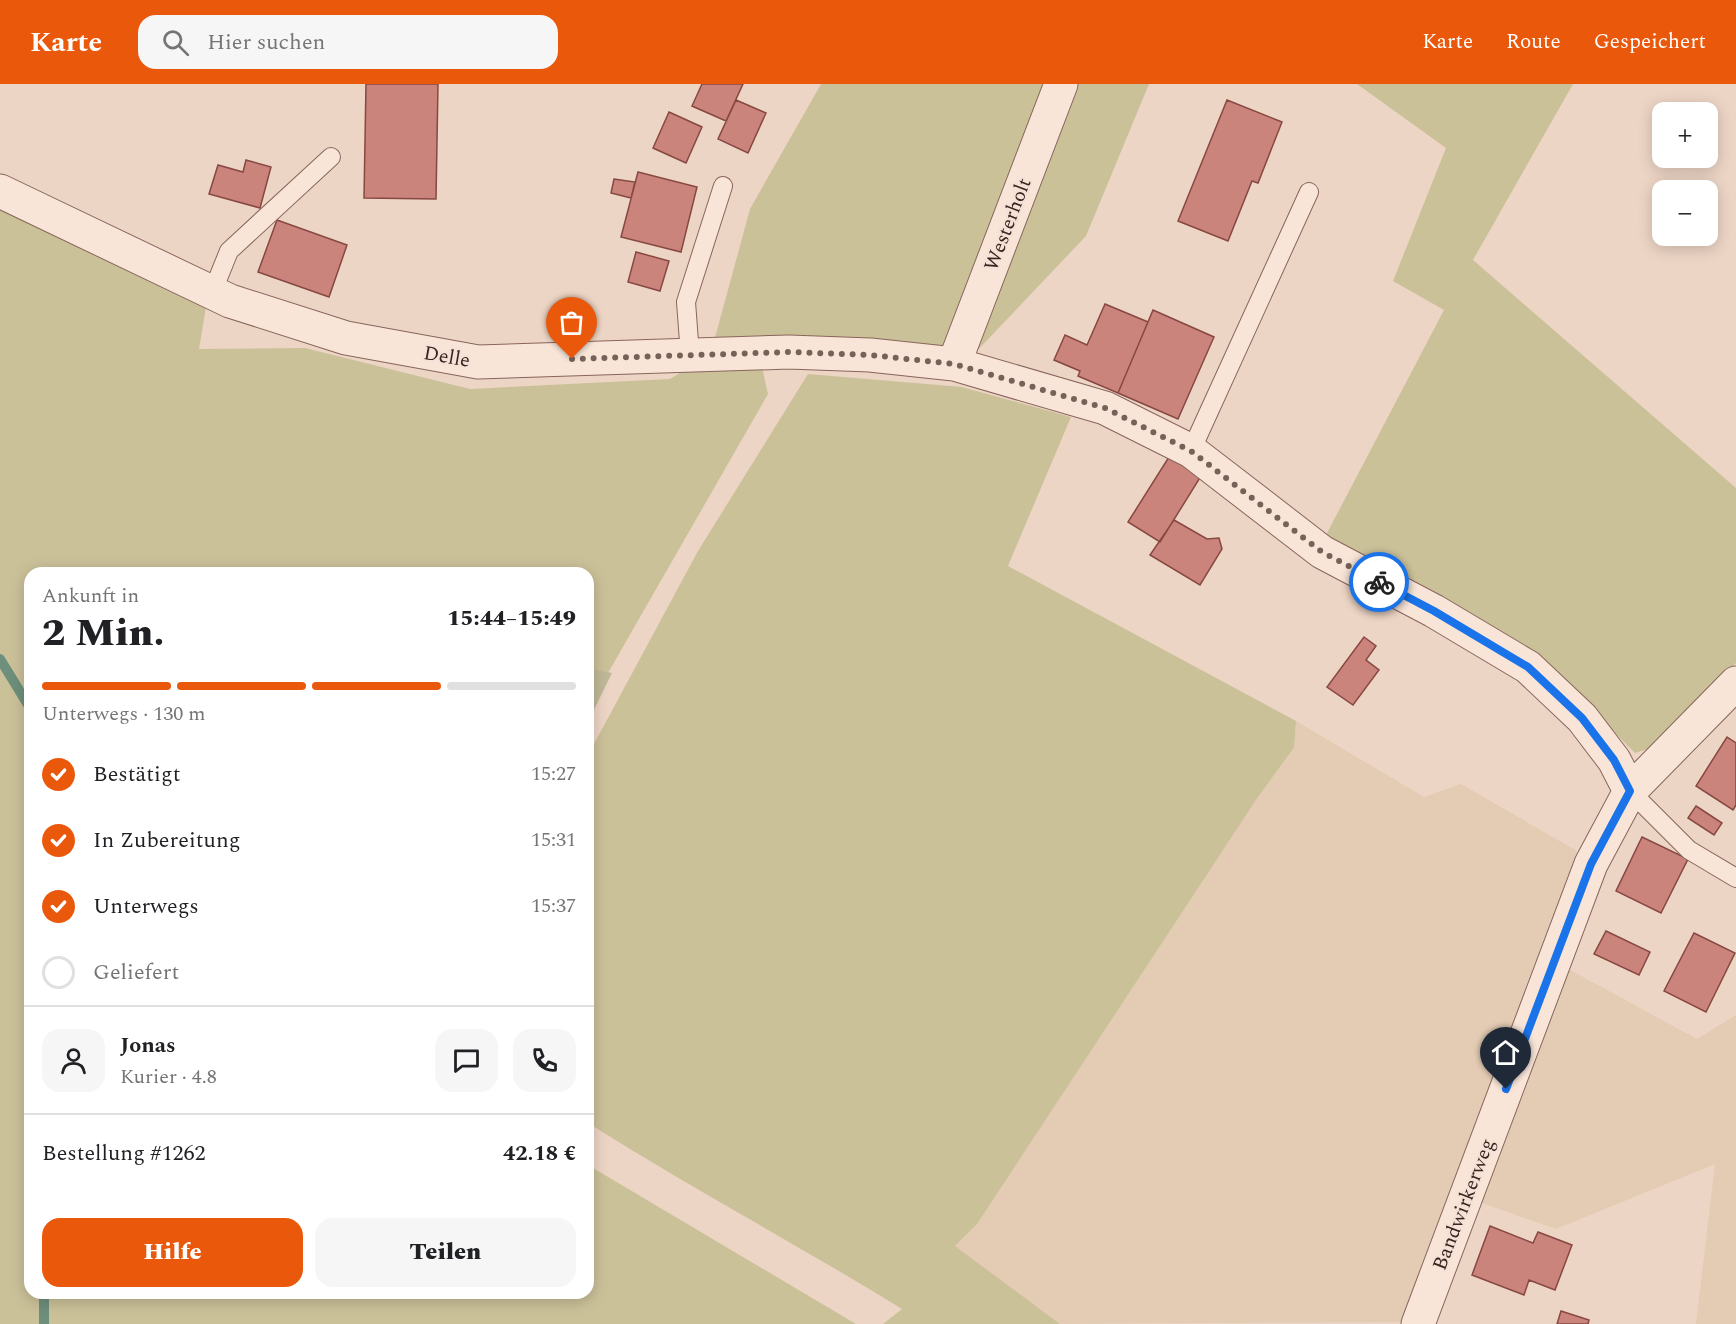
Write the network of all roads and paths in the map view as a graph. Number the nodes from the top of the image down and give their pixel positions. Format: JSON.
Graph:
{"nodes":[{"id":1,"x":1061,"y":84,"type":"edge"},
{"id":2,"x":331,"y":157,"type":"dead end"},
{"id":3,"x":723,"y":186,"type":"dead end"},
{"id":4,"x":0,"y":191,"type":"edge"},
{"id":5,"x":1309,"y":192,"type":"dead end"},
{"id":6,"x":212,"y":293,"type":"junction"},
{"id":7,"x":690,"y":355,"type":"junction"},
{"id":8,"x":954,"y":364,"type":"junction"},
{"id":9,"x":1191,"y":451,"type":"junction"},
{"id":10,"x":1736,"y":683,"type":"edge"},
{"id":11,"x":1630,"y":791,"type":"junction"},
{"id":12,"x":1736,"y":878,"type":"edge"},
{"id":13,"x":1418,"y":1324,"type":"edge"}],
"edges":[{"from":1,"to":8,"type":"street","name":"Westerholt"},
{"from":2,"to":6,"type":"lane"},
{"from":3,"to":7,"type":"lane"},
{"from":4,"to":6,"type":"street","name":"Delle"},
{"from":5,"to":9,"type":"lane"},
{"from":6,"to":7,"type":"street","name":"Delle"},
{"from":7,"to":8,"type":"street","name":"Delle"},
{"from":8,"to":9,"type":"street","name":"Delle"},
{"from":9,"to":11,"type":"street","name":"Delle"},
{"from":10,"to":11,"type":"street","name":"Bandwirkerweg"},
{"from":11,"to":12,"type":"lane"},
{"from":11,"to":13,"type":"street","name":"Bandwirkerweg"}]}
